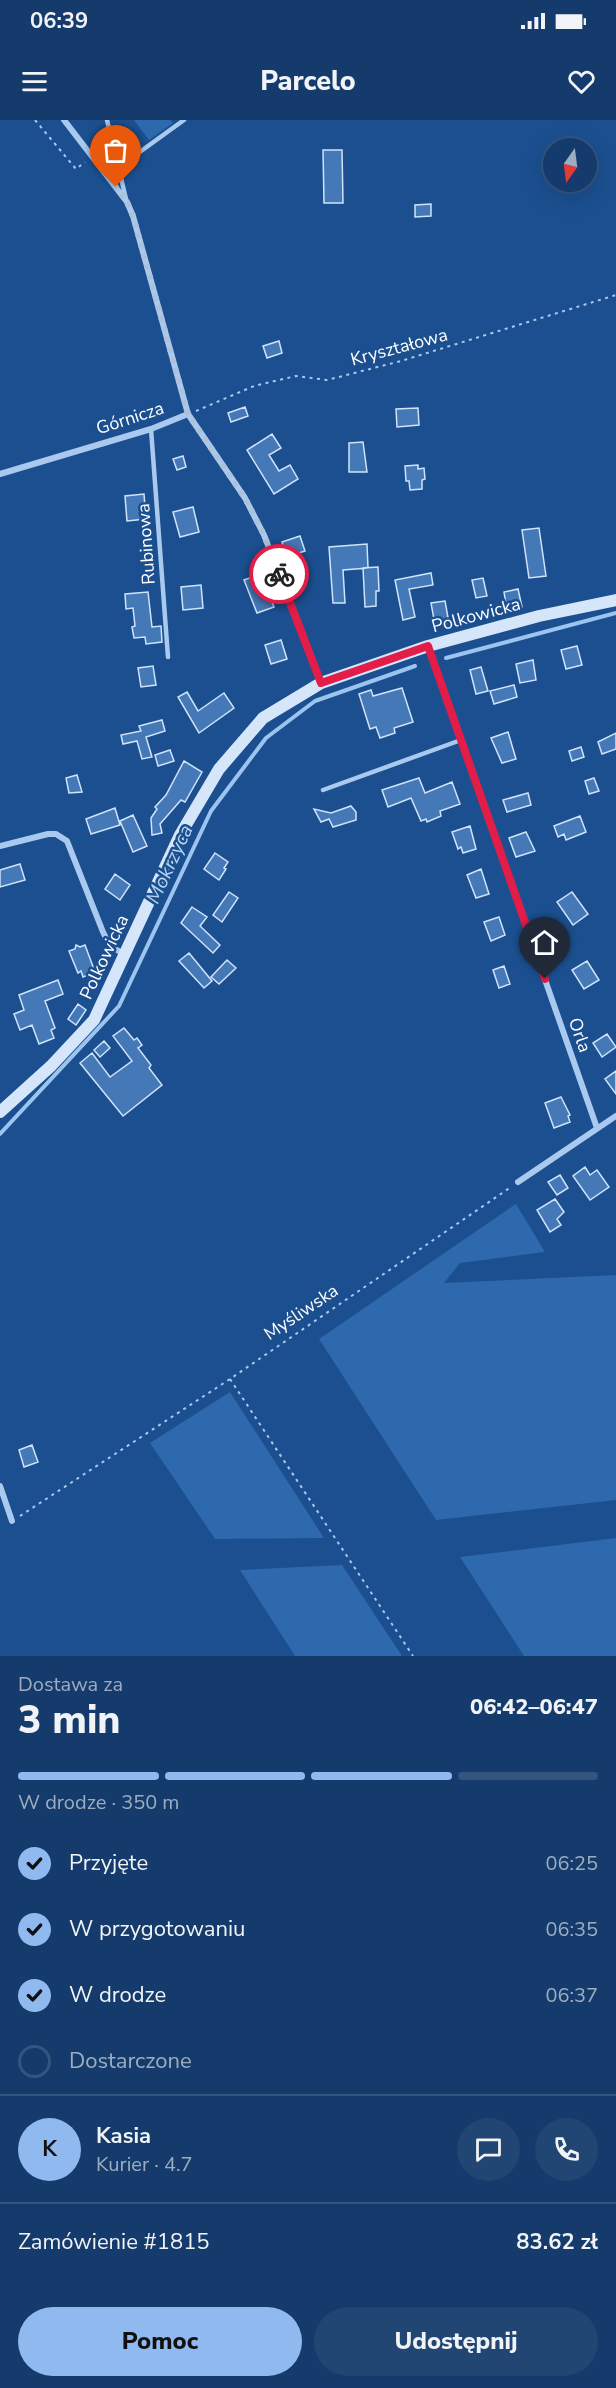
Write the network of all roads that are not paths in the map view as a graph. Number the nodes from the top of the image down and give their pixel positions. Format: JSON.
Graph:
{"nodes":[{"id":1,"x":64,"y":120,"type":"edge"},
{"id":2,"x":107,"y":120,"type":"edge"},
{"id":3,"x":184,"y":120,"type":"edge"},
{"id":4,"x":118,"y":167,"type":"junction"},
{"id":5,"x":127,"y":202,"type":"junction"},
{"id":6,"x":188,"y":414,"type":"junction"},
{"id":7,"x":151,"y":429,"type":"junction"},
{"id":8,"x":0,"y":474,"type":"edge"},
{"id":9,"x":616,"y":600,"type":"edge"},
{"id":10,"x":428,"y":646,"type":"junction"},
{"id":11,"x":168,"y":657,"type":"dead end"},
{"id":12,"x":321,"y":683,"type":"junction"},
{"id":13,"x":461,"y":740,"type":"junction"},
{"id":14,"x":323,"y":790,"type":"dead end"},
{"id":15,"x":0,"y":846,"type":"edge"},
{"id":16,"x":125,"y":954,"type":"junction"},
{"id":17,"x":0,"y":1112,"type":"edge"},
{"id":18,"x":616,"y":1116,"type":"edge"},
{"id":19,"x":597,"y":1128,"type":"junction"},
{"id":20,"x":518,"y":1182,"type":"road end"},
{"id":21,"x":0,"y":1486,"type":"edge"},
{"id":22,"x":12,"y":1521,"type":"road end"}],
"edges":[{"from":1,"to":5,"type":"street"},
{"from":2,"to":4,"type":"lane"},
{"from":3,"to":4,"type":"lane"},
{"from":4,"to":5,"type":"lane"},
{"from":5,"to":6,"type":"street"},
{"from":6,"to":7,"type":"street","name":"Górnicza"},
{"from":6,"to":12,"type":"street","name":"Górnicza"},
{"from":7,"to":8,"type":"street","name":"Górnicza"},
{"from":7,"to":11,"type":"lane","name":"Rubinowa"},
{"from":9,"to":10,"type":"street","name":"Polkowicka"},
{"from":10,"to":12,"type":"street","name":"Polkowicka"},
{"from":10,"to":13,"type":"street","name":"Orla"},
{"from":12,"to":16,"type":"street","name":"Polkowicka"},
{"from":13,"to":14,"type":"lane"},
{"from":13,"to":19,"type":"street","name":"Orla"},
{"from":15,"to":16,"type":"street"},
{"from":16,"to":17,"type":"street","name":"Polkowicka"},
{"from":18,"to":19,"type":"street"},
{"from":19,"to":20,"type":"street"},
{"from":21,"to":22,"type":"street"}]}
